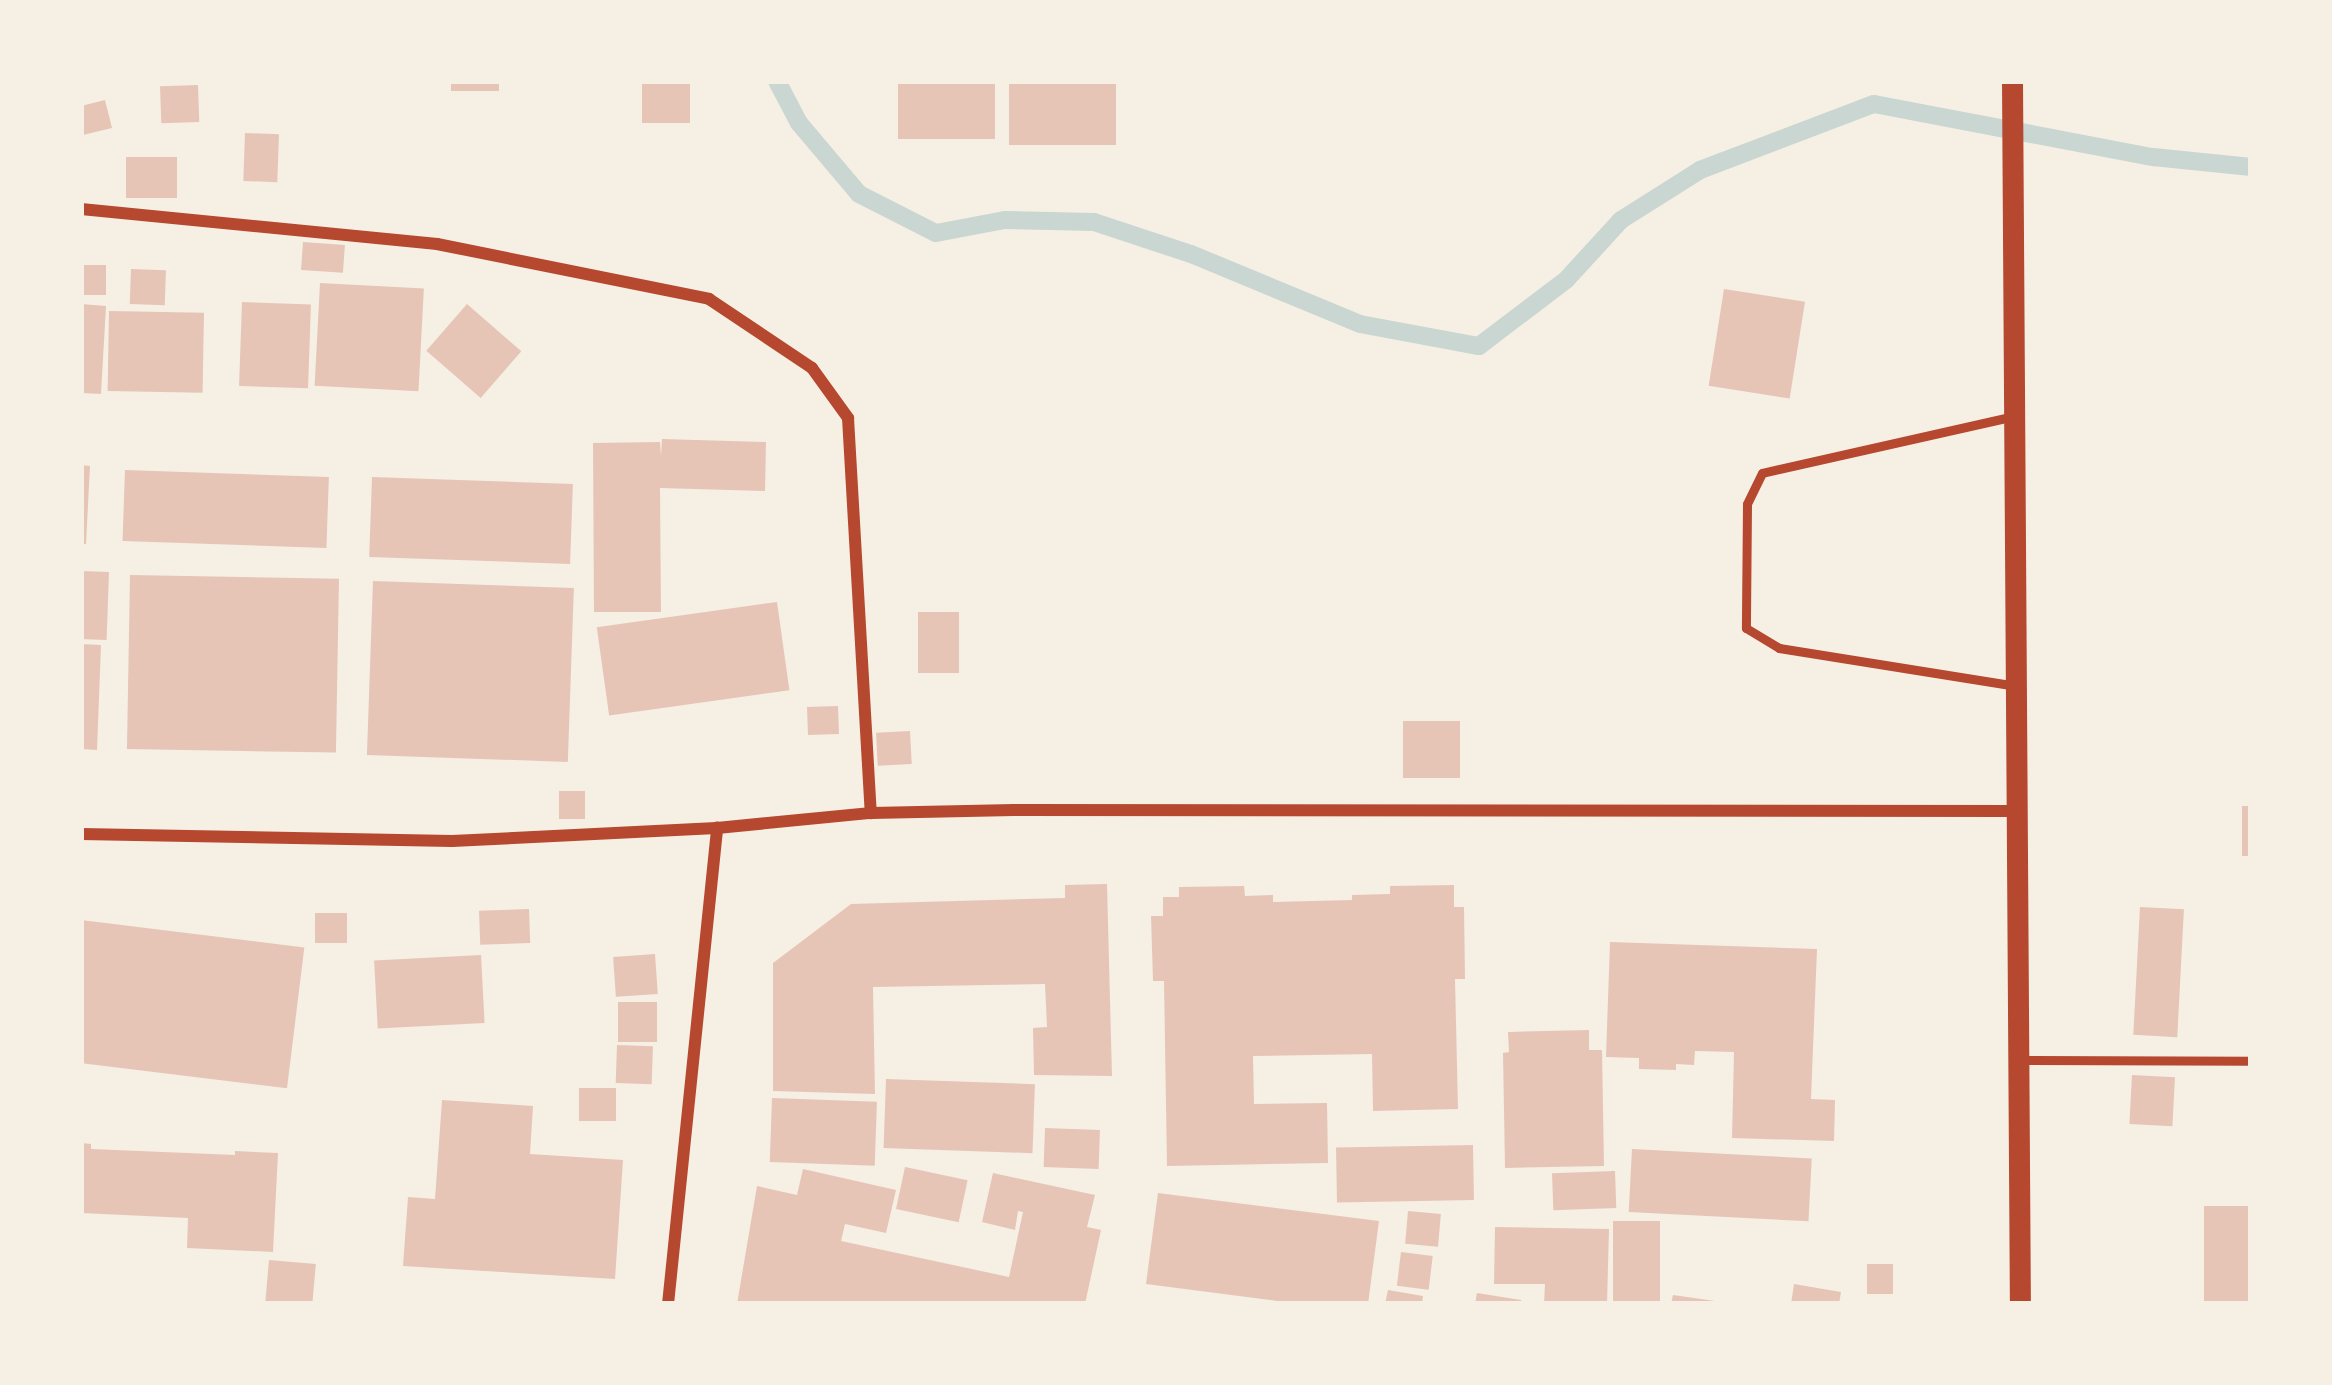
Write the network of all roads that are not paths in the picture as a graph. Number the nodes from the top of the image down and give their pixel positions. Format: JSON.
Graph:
{"nodes":[{"id":1,"x":2012,"y":81,"type":"edge"},
{"id":2,"x":81,"y":209,"type":"edge"},
{"id":3,"x":2013,"y":417,"type":"junction"},
{"id":4,"x":2015,"y":686,"type":"junction"},
{"id":5,"x":2017,"y":811,"type":"junction"},
{"id":6,"x":871,"y":813,"type":"junction"},
{"id":7,"x":717,"y":828,"type":"junction"},
{"id":8,"x":81,"y":834,"type":"edge"},
{"id":9,"x":2018,"y":1060,"type":"junction"},
{"id":10,"x":2251,"y":1060,"type":"edge"},
{"id":11,"x":668,"y":1304,"type":"edge"},
{"id":12,"x":2020,"y":1304,"type":"edge"}],
"edges":[{"from":1,"to":3,"type":"street"},
{"from":2,"to":6,"type":"street"},
{"from":3,"to":4,"type":"street"},
{"from":3,"to":4,"type":"lane"},
{"from":4,"to":5,"type":"street"},
{"from":5,"to":6,"type":"street"},
{"from":5,"to":9,"type":"street"},
{"from":6,"to":7,"type":"street"},
{"from":7,"to":8,"type":"street"},
{"from":7,"to":11,"type":"street"},
{"from":9,"to":10,"type":"lane"},
{"from":9,"to":12,"type":"street"}]}
